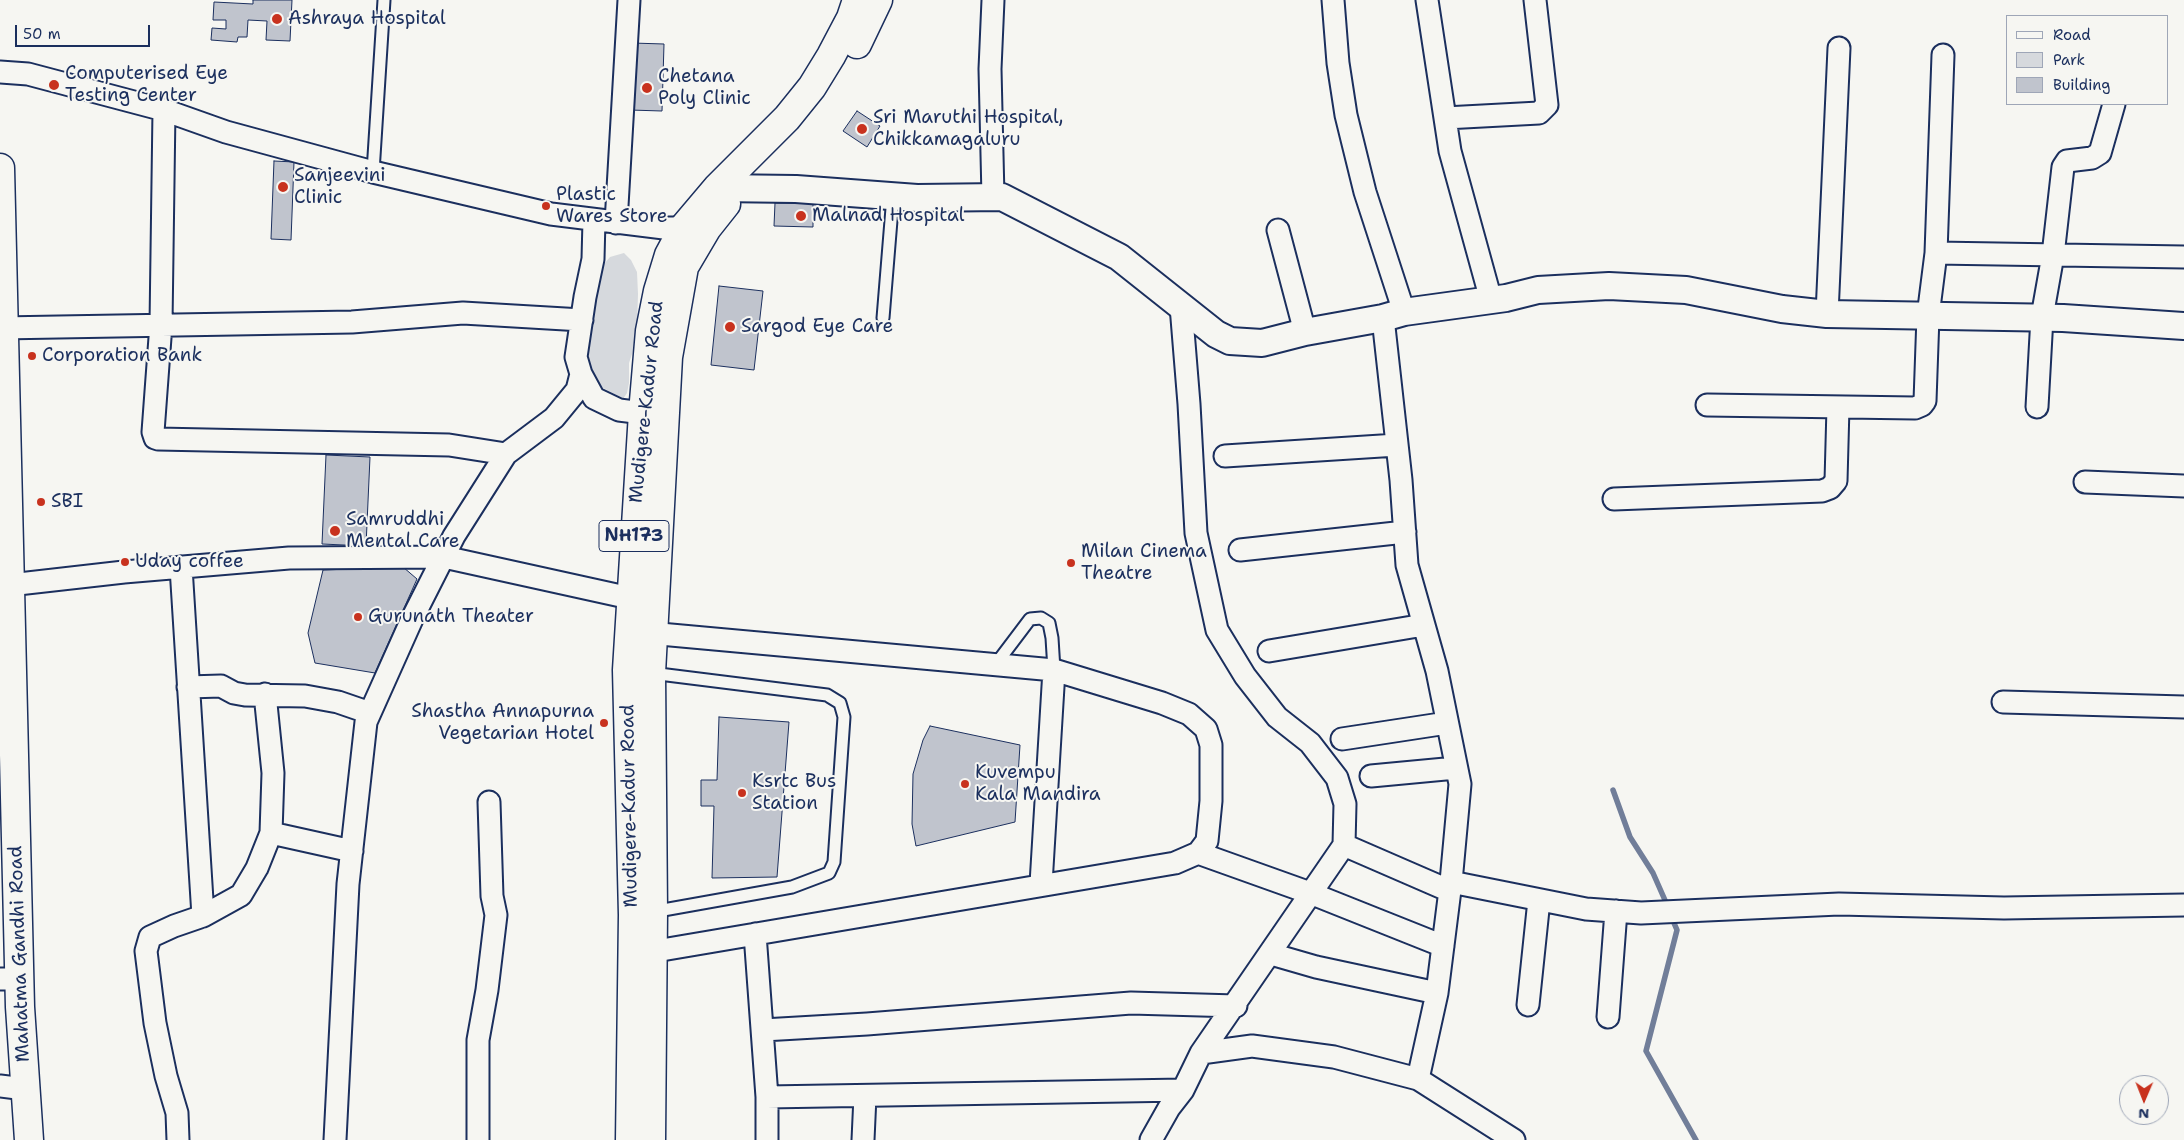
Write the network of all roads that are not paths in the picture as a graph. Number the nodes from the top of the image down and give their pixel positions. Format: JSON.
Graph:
{"nodes":[{"id":1,"x":384,"y":0,"type":"edge"},
{"id":2,"x":629,"y":0,"type":"edge"},
{"id":3,"x":858,"y":0,"type":"edge"},
{"id":4,"x":878,"y":0,"type":"edge"},
{"id":5,"x":993,"y":0,"type":"edge"},
{"id":6,"x":1332,"y":0,"type":"edge"},
{"id":7,"x":1427,"y":0,"type":"edge"},
{"id":8,"x":1535,"y":0,"type":"edge"},
{"id":9,"x":1840,"y":48,"type":"dead end"},
{"id":10,"x":1943,"y":55,"type":"dead end"},
{"id":11,"x":0,"y":72,"type":"edge"},
{"id":12,"x":2114,"y":105,"type":"edge"},
{"id":13,"x":164,"y":110,"type":"junction"},
{"id":14,"x":1445,"y":118,"type":"junction"},
{"id":15,"x":0,"y":168,"type":"edge"},
{"id":16,"x":373,"y":172,"type":"junction"},
{"id":17,"x":728,"y":188,"type":"junction"},
{"id":18,"x":893,"y":196,"type":"junction"},
{"id":19,"x":993,"y":198,"type":"junction"},
{"id":20,"x":594,"y":220,"type":"junction"},
{"id":21,"x":616,"y":223,"type":"junction"},
{"id":22,"x":695,"y":228,"type":"junction"},
{"id":23,"x":1278,"y":230,"type":"dead end"},
{"id":24,"x":1936,"y":253,"type":"junction"},
{"id":25,"x":2053,"y":255,"type":"junction"},
{"id":26,"x":2184,"y":257,"type":"edge"},
{"id":27,"x":1491,"y":300,"type":"junction"},
{"id":28,"x":1181,"y":306,"type":"junction"},
{"id":29,"x":1827,"y":314,"type":"junction"},
{"id":30,"x":1393,"y":315,"type":"junction"},
{"id":31,"x":1928,"y":316,"type":"junction"},
{"id":32,"x":2042,"y":317,"type":"junction"},
{"id":33,"x":883,"y":318,"type":"dead end"},
{"id":34,"x":582,"y":320,"type":"junction"},
{"id":35,"x":161,"y":324,"type":"junction"},
{"id":36,"x":2184,"y":326,"type":"edge"},
{"id":37,"x":2,"y":328,"type":"edge"},
{"id":38,"x":1305,"y":332,"type":"junction"},
{"id":39,"x":581,"y":374,"type":"junction"},
{"id":40,"x":1707,"y":405,"type":"dead end"},
{"id":41,"x":1838,"y":407,"type":"junction"},
{"id":42,"x":2037,"y":408,"type":"dead end"},
{"id":43,"x":643,"y":413,"type":"junction"},
{"id":44,"x":1397,"y":445,"type":"junction"},
{"id":45,"x":506,"y":454,"type":"junction"},
{"id":46,"x":1225,"y":456,"type":"dead end"},
{"id":47,"x":2085,"y":482,"type":"dead end"},
{"id":48,"x":2184,"y":486,"type":"edge"},
{"id":49,"x":1614,"y":499,"type":"dead end"},
{"id":50,"x":1405,"y":532,"type":"junction"},
{"id":51,"x":1240,"y":550,"type":"dead end"},
{"id":52,"x":444,"y":557,"type":"junction"},
{"id":53,"x":180,"y":567,"type":"junction"},
{"id":54,"x":5,"y":585,"type":"edge"},
{"id":55,"x":630,"y":598,"type":"junction"},
{"id":56,"x":1424,"y":625,"type":"junction"},
{"id":57,"x":641,"y":632,"type":"junction"},
{"id":58,"x":1269,"y":651,"type":"dead end"},
{"id":59,"x":996,"y":664,"type":"junction"},
{"id":60,"x":1054,"y":670,"type":"junction"},
{"id":61,"x":639,"y":672,"type":"junction"},
{"id":62,"x":188,"y":687,"type":"junction"},
{"id":63,"x":265,"y":694,"type":"junction"},
{"id":64,"x":2003,"y":702,"type":"dead end"},
{"id":65,"x":2184,"y":706,"type":"edge"},
{"id":66,"x":370,"y":713,"type":"junction"},
{"id":67,"x":1447,"y":723,"type":"junction"},
{"id":68,"x":1342,"y":739,"type":"dead end"},
{"id":69,"x":1456,"y":768,"type":"junction"},
{"id":70,"x":1371,"y":776,"type":"dead end"},
{"id":71,"x":489,"y":802,"type":"dead end"},
{"id":72,"x":8,"y":822,"type":"edge"},
{"id":73,"x":271,"y":833,"type":"junction"},
{"id":74,"x":1344,"y":846,"type":"junction"},
{"id":75,"x":352,"y":851,"type":"junction"},
{"id":76,"x":1198,"y":853,"type":"junction"},
{"id":77,"x":1041,"y":884,"type":"junction"},
{"id":78,"x":1450,"y":887,"type":"junction"},
{"id":79,"x":1310,"y":893,"type":"junction"},
{"id":80,"x":1539,"y":900,"type":"junction"},
{"id":81,"x":2184,"y":904,"type":"edge"},
{"id":82,"x":1616,"y":911,"type":"junction"},
{"id":83,"x":643,"y":914,"type":"junction"},
{"id":84,"x":202,"y":916,"type":"junction"},
{"id":85,"x":755,"y":934,"type":"junction"},
{"id":86,"x":1443,"y":946,"type":"junction"},
{"id":87,"x":642,"y":954,"type":"junction"},
{"id":88,"x":1271,"y":954,"type":"junction"},
{"id":89,"x":10,"y":979,"type":"edge"},
{"id":90,"x":1437,"y":994,"type":"junction"},
{"id":91,"x":1528,"y":1005,"type":"dead end"},
{"id":92,"x":1236,"y":1006,"type":"junction"},
{"id":93,"x":1608,"y":1017,"type":"dead end"},
{"id":94,"x":763,"y":1030,"type":"junction"},
{"id":95,"x":1202,"y":1053,"type":"junction"},
{"id":96,"x":1418,"y":1079,"type":"junction"},
{"id":97,"x":13,"y":1088,"type":"edge"},
{"id":98,"x":1183,"y":1090,"type":"junction"},
{"id":99,"x":865,"y":1096,"type":"junction"},
{"id":100,"x":768,"y":1097,"type":"junction"},
{"id":101,"x":29,"y":1140,"type":"edge"},
{"id":102,"x":178,"y":1140,"type":"edge"},
{"id":103,"x":335,"y":1140,"type":"edge"},
{"id":104,"x":478,"y":1140,"type":"edge"},
{"id":105,"x":630,"y":1140,"type":"edge"},
{"id":106,"x":650,"y":1140,"type":"edge"},
{"id":107,"x":767,"y":1140,"type":"edge"},
{"id":108,"x":863,"y":1140,"type":"edge"},
{"id":109,"x":1151,"y":1140,"type":"edge"},
{"id":110,"x":1514,"y":1140,"type":"edge"}],
"edges":[{"from":1,"to":16,"type":"lane"},
{"from":2,"to":21,"type":"street"},
{"from":3,"to":17,"type":"main road","name":"Mudigere-Kadur Road","number":"NH173"},
{"from":4,"to":17,"type":"main road","name":"Mudigere-Kadur Road","number":"NH173"},
{"from":5,"to":19,"type":"street"},
{"from":6,"to":30,"type":"street"},
{"from":7,"to":14,"type":"street"},
{"from":8,"to":14,"type":"street"},
{"from":9,"to":29,"type":"street"},
{"from":10,"to":24,"type":"street"},
{"from":11,"to":13,"type":"street"},
{"from":12,"to":25,"type":"street"},
{"from":13,"to":16,"type":"street"},
{"from":13,"to":35,"type":"street"},
{"from":14,"to":27,"type":"street"},
{"from":15,"to":37,"type":"main road","name":"Mahatma Gandhi Road"},
{"from":16,"to":20,"type":"street"},
{"from":17,"to":18,"type":"street"},
{"from":17,"to":22,"type":"main road","name":"Mudigere-Kadur Road","number":"NH173"},
{"from":18,"to":19,"type":"street"},
{"from":18,"to":33,"type":"lane"},
{"from":19,"to":28,"type":"street"},
{"from":20,"to":21,"type":"street"},
{"from":20,"to":34,"type":"street"},
{"from":21,"to":22,"type":"street"},
{"from":22,"to":43,"type":"main road","name":"Mudigere-Kadur Road","number":"NH173"},
{"from":22,"to":57,"type":"main road","name":"Mudigere-Kadur Road","number":"NH173"},
{"from":23,"to":38,"type":"street"},
{"from":24,"to":25,"type":"street"},
{"from":24,"to":31,"type":"street"},
{"from":25,"to":26,"type":"street"},
{"from":25,"to":32,"type":"street"},
{"from":27,"to":29,"type":"street"},
{"from":27,"to":30,"type":"street"},
{"from":28,"to":38,"type":"street"},
{"from":28,"to":74,"type":"street"},
{"from":29,"to":31,"type":"street"},
{"from":30,"to":38,"type":"street"},
{"from":30,"to":44,"type":"street"},
{"from":31,"to":32,"type":"street"},
{"from":31,"to":41,"type":"street"},
{"from":32,"to":36,"type":"street"},
{"from":32,"to":42,"type":"street"},
{"from":34,"to":35,"type":"street"},
{"from":34,"to":39,"type":"street"},
{"from":35,"to":37,"type":"street"},
{"from":35,"to":45,"type":"street"},
{"from":37,"to":54,"type":"main road","name":"Mahatma Gandhi Road"},
{"from":39,"to":43,"type":"street"},
{"from":39,"to":45,"type":"street"},
{"from":40,"to":41,"type":"street"},
{"from":41,"to":49,"type":"street"},
{"from":43,"to":55,"type":"main road","name":"Mudigere-Kadur Road","number":"NH173"},
{"from":44,"to":46,"type":"street"},
{"from":44,"to":50,"type":"street"},
{"from":45,"to":52,"type":"street"},
{"from":47,"to":48,"type":"street"},
{"from":50,"to":51,"type":"street"},
{"from":50,"to":56,"type":"street"},
{"from":52,"to":53,"type":"street"},
{"from":52,"to":55,"type":"street"},
{"from":52,"to":66,"type":"street"},
{"from":53,"to":54,"type":"street"},
{"from":53,"to":62,"type":"street"},
{"from":54,"to":72,"type":"main road","name":"Mahatma Gandhi Road"},
{"from":55,"to":57,"type":"main road","name":"Mudigere-Kadur Road","number":"NH173"},
{"from":56,"to":58,"type":"street"},
{"from":56,"to":67,"type":"street"},
{"from":57,"to":59,"type":"street"},
{"from":57,"to":61,"type":"main road","name":"Mudigere-Kadur Road","number":"NH173"},
{"from":59,"to":60,"type":"street"},
{"from":59,"to":60,"type":"lane"},
{"from":60,"to":76,"type":"street"},
{"from":60,"to":77,"type":"street"},
{"from":61,"to":83,"type":"main road","name":"Mudigere-Kadur Road","number":"NH173"},
{"from":61,"to":83,"type":"lane"},
{"from":62,"to":63,"type":"street"},
{"from":62,"to":84,"type":"street"},
{"from":63,"to":66,"type":"street"},
{"from":63,"to":73,"type":"street"},
{"from":64,"to":65,"type":"street"},
{"from":66,"to":75,"type":"street"},
{"from":67,"to":68,"type":"street"},
{"from":67,"to":69,"type":"street"},
{"from":69,"to":70,"type":"street"},
{"from":69,"to":78,"type":"street"},
{"from":71,"to":104,"type":"street"},
{"from":72,"to":89,"type":"main road","name":"Mahatma Gandhi Road"},
{"from":73,"to":75,"type":"street"},
{"from":73,"to":84,"type":"street"},
{"from":74,"to":78,"type":"street"},
{"from":74,"to":79,"type":"street"},
{"from":75,"to":103,"type":"street"},
{"from":76,"to":77,"type":"street"},
{"from":76,"to":79,"type":"street"},
{"from":77,"to":85,"type":"street"},
{"from":78,"to":80,"type":"street"},
{"from":78,"to":86,"type":"street"},
{"from":79,"to":86,"type":"street"},
{"from":79,"to":88,"type":"street"},
{"from":80,"to":82,"type":"street"},
{"from":80,"to":91,"type":"street"},
{"from":81,"to":82,"type":"street"},
{"from":82,"to":93,"type":"street"},
{"from":83,"to":87,"type":"main road","name":"Mudigere-Kadur Road","number":"NH173"},
{"from":84,"to":102,"type":"street"},
{"from":85,"to":87,"type":"street"},
{"from":85,"to":94,"type":"street"},
{"from":86,"to":90,"type":"street"},
{"from":87,"to":105,"type":"main road","name":"Mudigere-Kadur Road","number":"NH173"},
{"from":87,"to":106,"type":"main road","name":"Mudigere-Kadur Road","number":"NH173"},
{"from":88,"to":90,"type":"street"},
{"from":88,"to":92,"type":"street"},
{"from":89,"to":97,"type":"main road","name":"Mahatma Gandhi Road"},
{"from":90,"to":96,"type":"street"},
{"from":92,"to":94,"type":"street"},
{"from":92,"to":95,"type":"street"},
{"from":94,"to":100,"type":"street"},
{"from":95,"to":96,"type":"street"},
{"from":95,"to":98,"type":"street"},
{"from":96,"to":110,"type":"street"},
{"from":97,"to":101,"type":"main road","name":"Mahatma Gandhi Road"},
{"from":98,"to":99,"type":"street"},
{"from":98,"to":109,"type":"street"},
{"from":99,"to":100,"type":"street"},
{"from":99,"to":108,"type":"street"},
{"from":100,"to":107,"type":"street"}]}
